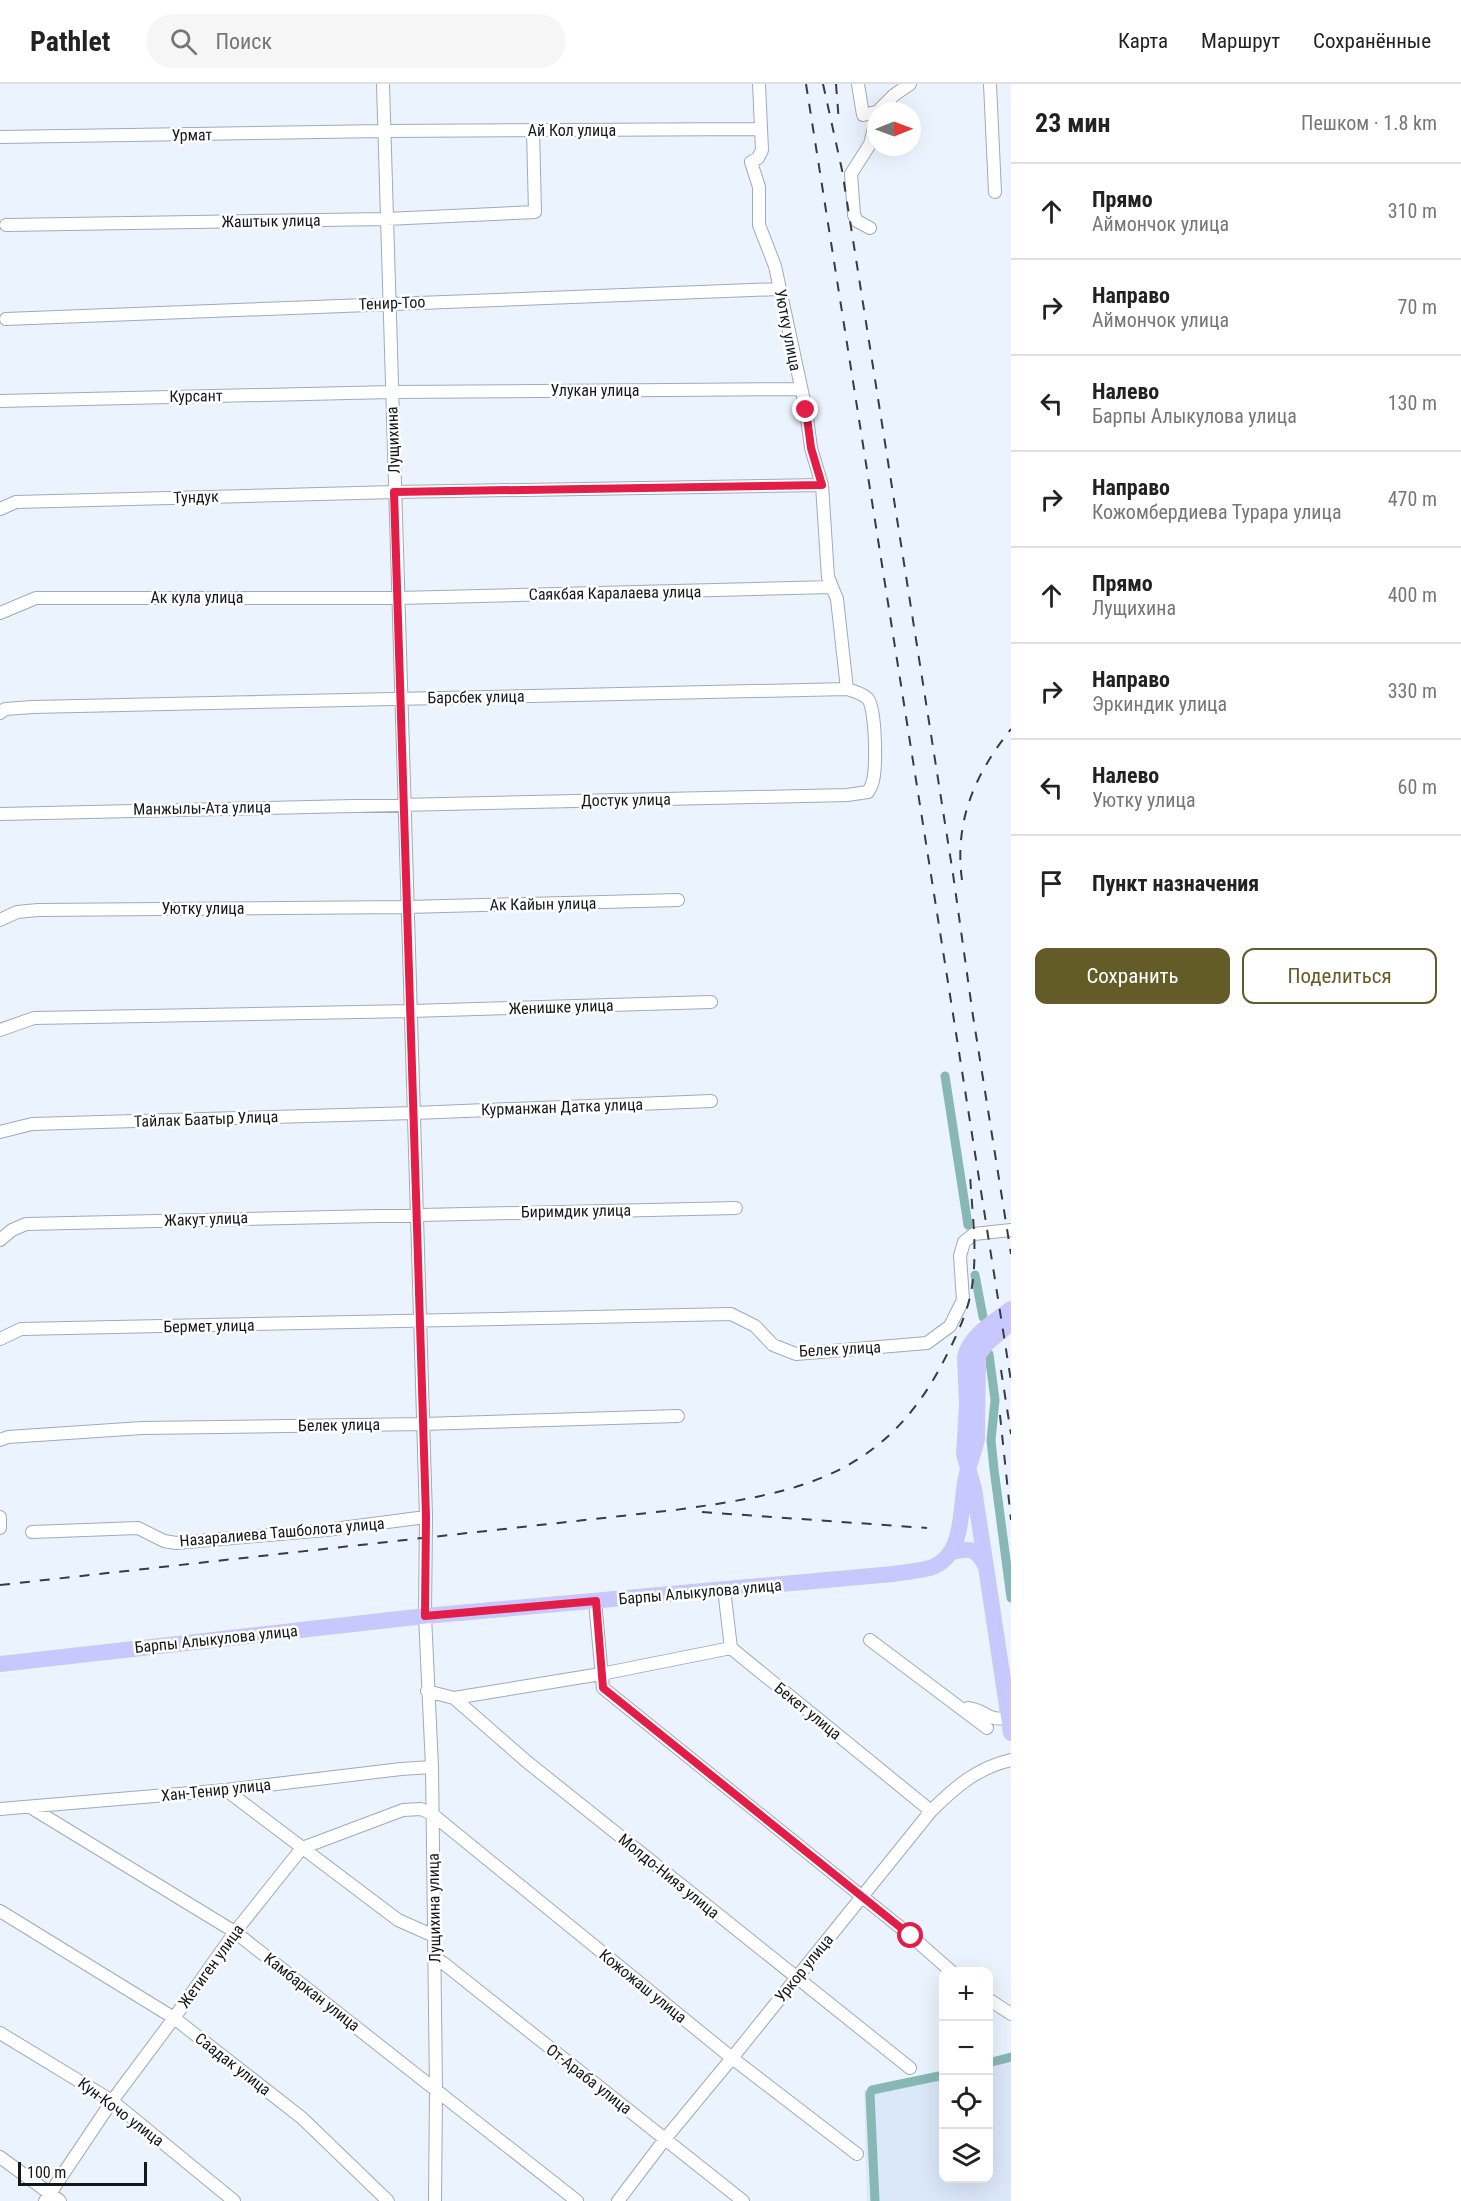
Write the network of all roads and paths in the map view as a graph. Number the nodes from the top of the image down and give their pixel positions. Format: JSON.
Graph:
{"nodes":[{"id":1,"x":383,"y":84,"type":"edge"},
{"id":2,"x":759,"y":84,"type":"edge"},
{"id":3,"x":858,"y":84,"type":"edge"},
{"id":4,"x":910,"y":84,"type":"edge"},
{"id":5,"x":990,"y":84,"type":"edge"},
{"id":6,"x":887,"y":102,"type":"edge"},
{"id":7,"x":867,"y":114,"type":"edge"},
{"id":8,"x":760,"y":129,"type":"junction"},
{"id":9,"x":533,"y":130,"type":"junction"},
{"id":10,"x":384,"y":132,"type":"junction"},
{"id":11,"x":0,"y":137,"type":"edge"},
{"id":12,"x":867,"y":149,"type":"edge"},
{"id":13,"x":995,"y":192,"type":"dead end"},
{"id":14,"x":386,"y":219,"type":"junction"},
{"id":15,"x":6,"y":225,"type":"dead end"},
{"id":16,"x":870,"y":228,"type":"dead end"},
{"id":17,"x":779,"y":289,"type":"junction"},
{"id":18,"x":389,"y":303,"type":"junction"},
{"id":19,"x":6,"y":319,"type":"dead end"},
{"id":20,"x":800,"y":388,"type":"junction"},
{"id":21,"x":391,"y":392,"type":"junction"},
{"id":22,"x":0,"y":401,"type":"edge"},
{"id":23,"x":822,"y":485,"type":"junction"},
{"id":24,"x":394,"y":492,"type":"junction"},
{"id":25,"x":0,"y":509,"type":"edge"},
{"id":26,"x":832,"y":587,"type":"junction"},
{"id":27,"x":398,"y":598,"type":"junction"},
{"id":28,"x":0,"y":613,"type":"edge"},
{"id":29,"x":847,"y":689,"type":"junction"},
{"id":30,"x":401,"y":699,"type":"junction"},
{"id":31,"x":0,"y":713,"type":"edge"},
{"id":32,"x":404,"y":804,"type":"junction"},
{"id":33,"x":0,"y":814,"type":"edge"},
{"id":34,"x":678,"y":900,"type":"dead end"},
{"id":35,"x":407,"y":907,"type":"junction"},
{"id":36,"x":0,"y":920,"type":"edge"},
{"id":37,"x":711,"y":1002,"type":"dead end"},
{"id":38,"x":411,"y":1011,"type":"junction"},
{"id":39,"x":0,"y":1030,"type":"edge"},
{"id":40,"x":711,"y":1101,"type":"dead end"},
{"id":41,"x":414,"y":1113,"type":"junction"},
{"id":42,"x":0,"y":1132,"type":"edge"},
{"id":43,"x":736,"y":1208,"type":"dead end"},
{"id":44,"x":417,"y":1214,"type":"junction"},
{"id":45,"x":1011,"y":1230,"type":"edge"},
{"id":46,"x":0,"y":1240,"type":"edge"},
{"id":47,"x":1011,"y":1309,"type":"edge"},
{"id":48,"x":420,"y":1322,"type":"junction"},
{"id":49,"x":1011,"y":1323,"type":"edge"},
{"id":50,"x":0,"y":1339,"type":"edge"},
{"id":51,"x":678,"y":1416,"type":"dead end"},
{"id":52,"x":423,"y":1424,"type":"junction"},
{"id":53,"x":0,"y":1440,"type":"edge"},
{"id":54,"x":968,"y":1469,"type":"junction"},
{"id":55,"x":426,"y":1516,"type":"junction"},
{"id":56,"x":0,"y":1517,"type":"edge"},
{"id":57,"x":0,"y":1528,"type":"edge"},
{"id":58,"x":32,"y":1532,"type":"dead end"},
{"id":59,"x":950,"y":1553,"type":"junction"},
{"id":60,"x":986,"y":1567,"type":"junction"},
{"id":61,"x":724,"y":1589,"type":"junction"},
{"id":62,"x":596,"y":1601,"type":"junction"},
{"id":63,"x":425,"y":1616,"type":"junction"},
{"id":64,"x":870,"y":1640,"type":"dead end"},
{"id":65,"x":731,"y":1648,"type":"junction"},
{"id":66,"x":0,"y":1664,"type":"edge"},
{"id":67,"x":601,"y":1674,"type":"junction"},
{"id":68,"x":427,"y":1691,"type":"junction"},
{"id":69,"x":454,"y":1698,"type":"junction"},
{"id":70,"x":961,"y":1707,"type":"junction"},
{"id":71,"x":1010,"y":1726,"type":"edge"},
{"id":72,"x":987,"y":1728,"type":"dead end"},
{"id":73,"x":1011,"y":1760,"type":"edge"},
{"id":74,"x":432,"y":1767,"type":"junction"},
{"id":75,"x":226,"y":1790,"type":"junction"},
{"id":76,"x":30,"y":1807,"type":"junction"},
{"id":77,"x":0,"y":1809,"type":"edge"},
{"id":78,"x":931,"y":1811,"type":"junction"},
{"id":79,"x":432,"y":1814,"type":"junction"},
{"id":80,"x":302,"y":1848,"type":"junction"},
{"id":81,"x":861,"y":1898,"type":"junction"},
{"id":82,"x":0,"y":1911,"type":"edge"},
{"id":83,"x":235,"y":1932,"type":"junction"},
{"id":84,"x":434,"y":1936,"type":"junction"},
{"id":85,"x":434,"y":1959,"type":"junction"},
{"id":86,"x":947,"y":1967,"type":"edge"},
{"id":87,"x":797,"y":1978,"type":"junction"},
{"id":88,"x":993,"y":2002,"type":"edge"},
{"id":89,"x":1011,"y":2014,"type":"edge"},
{"id":90,"x":174,"y":2018,"type":"junction"},
{"id":91,"x":0,"y":2032,"type":"edge"},
{"id":92,"x":732,"y":2058,"type":"junction"},
{"id":93,"x":910,"y":2068,"type":"dead end"},
{"id":94,"x":436,"y":2089,"type":"junction"},
{"id":95,"x":112,"y":2101,"type":"junction"},
{"id":96,"x":665,"y":2139,"type":"junction"},
{"id":97,"x":857,"y":2154,"type":"dead end"},
{"id":98,"x":0,"y":2157,"type":"edge"},
{"id":99,"x":47,"y":2196,"type":"edge"},
{"id":100,"x":60,"y":2201,"type":"edge"},
{"id":101,"x":234,"y":2201,"type":"edge"},
{"id":102,"x":388,"y":2201,"type":"edge"},
{"id":103,"x":435,"y":2201,"type":"edge"},
{"id":104,"x":577,"y":2201,"type":"edge"},
{"id":105,"x":618,"y":2201,"type":"edge"},
{"id":106,"x":743,"y":2201,"type":"edge"}],
"edges":[{"from":1,"to":10,"type":"street","name":"Лущихина"},
{"from":2,"to":8,"type":"street","name":"Уютку улица"},
{"from":3,"to":7,"type":"street"},
{"from":4,"to":6,"type":"street"},
{"from":5,"to":13,"type":"street"},
{"from":8,"to":9,"type":"street","name":"Ай Кол улица"},
{"from":8,"to":17,"type":"street","name":"Уютку улица"},
{"from":9,"to":10,"type":"street","name":"Ай Кол улица"},
{"from":9,"to":14,"type":"street","name":"Жаштык улица"},
{"from":10,"to":11,"type":"street","name":"Урмат"},
{"from":10,"to":14,"type":"street","name":"Лущихина"},
{"from":12,"to":16,"type":"street"},
{"from":14,"to":15,"type":"street","name":"Жаштык улица"},
{"from":14,"to":18,"type":"street","name":"Лущихина"},
{"from":17,"to":18,"type":"street","name":"Тенир-Тоо"},
{"from":17,"to":20,"type":"street","name":"Уютку улица"},
{"from":18,"to":19,"type":"street","name":"Тенир-Тоо"},
{"from":18,"to":21,"type":"street","name":"Лущихина"},
{"from":20,"to":21,"type":"street","name":"Улукан улица"},
{"from":20,"to":23,"type":"street","name":"Уютку улица"},
{"from":21,"to":22,"type":"street","name":"Курсант"},
{"from":21,"to":24,"type":"street","name":"Лущихина"},
{"from":23,"to":24,"type":"street","name":"Тундук"},
{"from":23,"to":26,"type":"street","name":"Уютку улица"},
{"from":24,"to":25,"type":"street","name":"Тундук"},
{"from":24,"to":27,"type":"street","name":"Лущихина"},
{"from":26,"to":27,"type":"street","name":"Саякбая Каралаева улица"},
{"from":26,"to":29,"type":"street","name":"Уютку улица"},
{"from":27,"to":28,"type":"street","name":"Ак кула улица"},
{"from":27,"to":30,"type":"street","name":"Лущихина"},
{"from":29,"to":30,"type":"street","name":"Барсбек улица"},
{"from":29,"to":32,"type":"street","name":"Достук улица"},
{"from":30,"to":31,"type":"street","name":"Барсбек улица"},
{"from":30,"to":32,"type":"street","name":"Лущихина"},
{"from":32,"to":33,"type":"street","name":"Манжылы-Ата улица"},
{"from":32,"to":35,"type":"street","name":"Лущихина"},
{"from":34,"to":35,"type":"street","name":"Ак Кайын улица"},
{"from":35,"to":36,"type":"street","name":"Уютку улица"},
{"from":35,"to":38,"type":"street","name":"Лущихина"},
{"from":37,"to":38,"type":"street","name":"Женишке улица"},
{"from":38,"to":39,"type":"street","name":"Женишке улица"},
{"from":38,"to":41,"type":"street","name":"Лущихина"},
{"from":40,"to":41,"type":"street","name":"Курманжан Датка улица"},
{"from":41,"to":42,"type":"street","name":"Тайлак Баатыр Улица"},
{"from":41,"to":44,"type":"street","name":"Лущихина"},
{"from":43,"to":44,"type":"street","name":"Биримдик улица"},
{"from":44,"to":46,"type":"street","name":"Жакут улица"},
{"from":44,"to":48,"type":"street","name":"Лущихина"},
{"from":45,"to":48,"type":"street","name":"Белек улица"},
{"from":47,"to":54,"type":"main road"},
{"from":48,"to":50,"type":"street","name":"Бермет улица"},
{"from":48,"to":52,"type":"street","name":"Лущихина улица"},
{"from":49,"to":54,"type":"main road"},
{"from":51,"to":52,"type":"street","name":"Белек улица"},
{"from":52,"to":53,"type":"street","name":"Белек улица"},
{"from":52,"to":55,"type":"street","name":"Лущихина улица"},
{"from":54,"to":59,"type":"main road"},
{"from":54,"to":60,"type":"main road"},
{"from":55,"to":58,"type":"street","name":"Назаралиева Ташболота улица"},
{"from":55,"to":63,"type":"street","name":"Лущихина улица"},
{"from":56,"to":57,"type":"street"},
{"from":59,"to":60,"type":"main road"},
{"from":59,"to":61,"type":"main road","name":"Барпы Алыкулова улица"},
{"from":60,"to":71,"type":"main road"},
{"from":61,"to":62,"type":"main road","name":"Барпы Алыкулова улица"},
{"from":61,"to":65,"type":"street"},
{"from":62,"to":63,"type":"main road","name":"Барпы Алыкулова улица"},
{"from":62,"to":67,"type":"street"},
{"from":63,"to":66,"type":"main road","name":"Барпы Алыкулова улица"},
{"from":63,"to":68,"type":"street","name":"Лущихина улица"},
{"from":64,"to":70,"type":"street"},
{"from":65,"to":67,"type":"street"},
{"from":65,"to":78,"type":"street","name":"Бекет улица"},
{"from":67,"to":69,"type":"street"},
{"from":67,"to":81,"type":"street"},
{"from":68,"to":69,"type":"street","name":"Молдо-Нияз улица"},
{"from":68,"to":74,"type":"street","name":"Лущихина улица"},
{"from":69,"to":87,"type":"street","name":"Молдо-Нияз улица"},
{"from":70,"to":71,"type":"street"},
{"from":70,"to":72,"type":"street"},
{"from":73,"to":78,"type":"street","name":"Уркор улица"},
{"from":74,"to":75,"type":"street","name":"Хан-Тенир улица"},
{"from":74,"to":79,"type":"street","name":"Лущихина улица"},
{"from":75,"to":76,"type":"street","name":"Хан-Тенир улица"},
{"from":75,"to":80,"type":"street"},
{"from":76,"to":77,"type":"street","name":"Хан-Тенир улица"},
{"from":76,"to":83,"type":"street","name":"Камбаркан улица"},
{"from":78,"to":81,"type":"street","name":"Уркор улица"},
{"from":79,"to":80,"type":"street"},
{"from":79,"to":84,"type":"street","name":"Лущихина улица"},
{"from":79,"to":92,"type":"street","name":"Кожожаш улица"},
{"from":80,"to":83,"type":"street","name":"Жетиген улица"},
{"from":80,"to":84,"type":"street"},
{"from":81,"to":86,"type":"street"},
{"from":81,"to":87,"type":"street","name":"Уркор улица"},
{"from":82,"to":90,"type":"street","name":"Саадак улица"},
{"from":83,"to":90,"type":"street","name":"Жетиген улица"},
{"from":83,"to":94,"type":"street","name":"Камбаркан улица"},
{"from":84,"to":85,"type":"street","name":"Лущихина улица"},
{"from":85,"to":94,"type":"street","name":"Лущихина улица"},
{"from":85,"to":96,"type":"street","name":"От-Араба улица"},
{"from":87,"to":92,"type":"street","name":"Уркор улица"},
{"from":87,"to":93,"type":"street","name":"Молдо-Нияз улица"},
{"from":88,"to":89,"type":"street"},
{"from":90,"to":95,"type":"street","name":"Жетиген улица"},
{"from":90,"to":102,"type":"street","name":"Саадак улица"},
{"from":91,"to":95,"type":"street","name":"Кун-Кочо улица"},
{"from":92,"to":96,"type":"street","name":"Уркор улица"},
{"from":92,"to":97,"type":"street","name":"Кожожаш улица"},
{"from":94,"to":103,"type":"street","name":"Лущихина улица"},
{"from":94,"to":104,"type":"street","name":"Камбаркан улица"},
{"from":95,"to":99,"type":"street","name":"Жетиген улица"},
{"from":95,"to":101,"type":"street","name":"Кун-Кочо улица"},
{"from":96,"to":105,"type":"street","name":"Уркор улица"},
{"from":96,"to":106,"type":"street","name":"От-Араба улица"},
{"from":98,"to":99,"type":"street"},
{"from":99,"to":100,"type":"street"}]}
